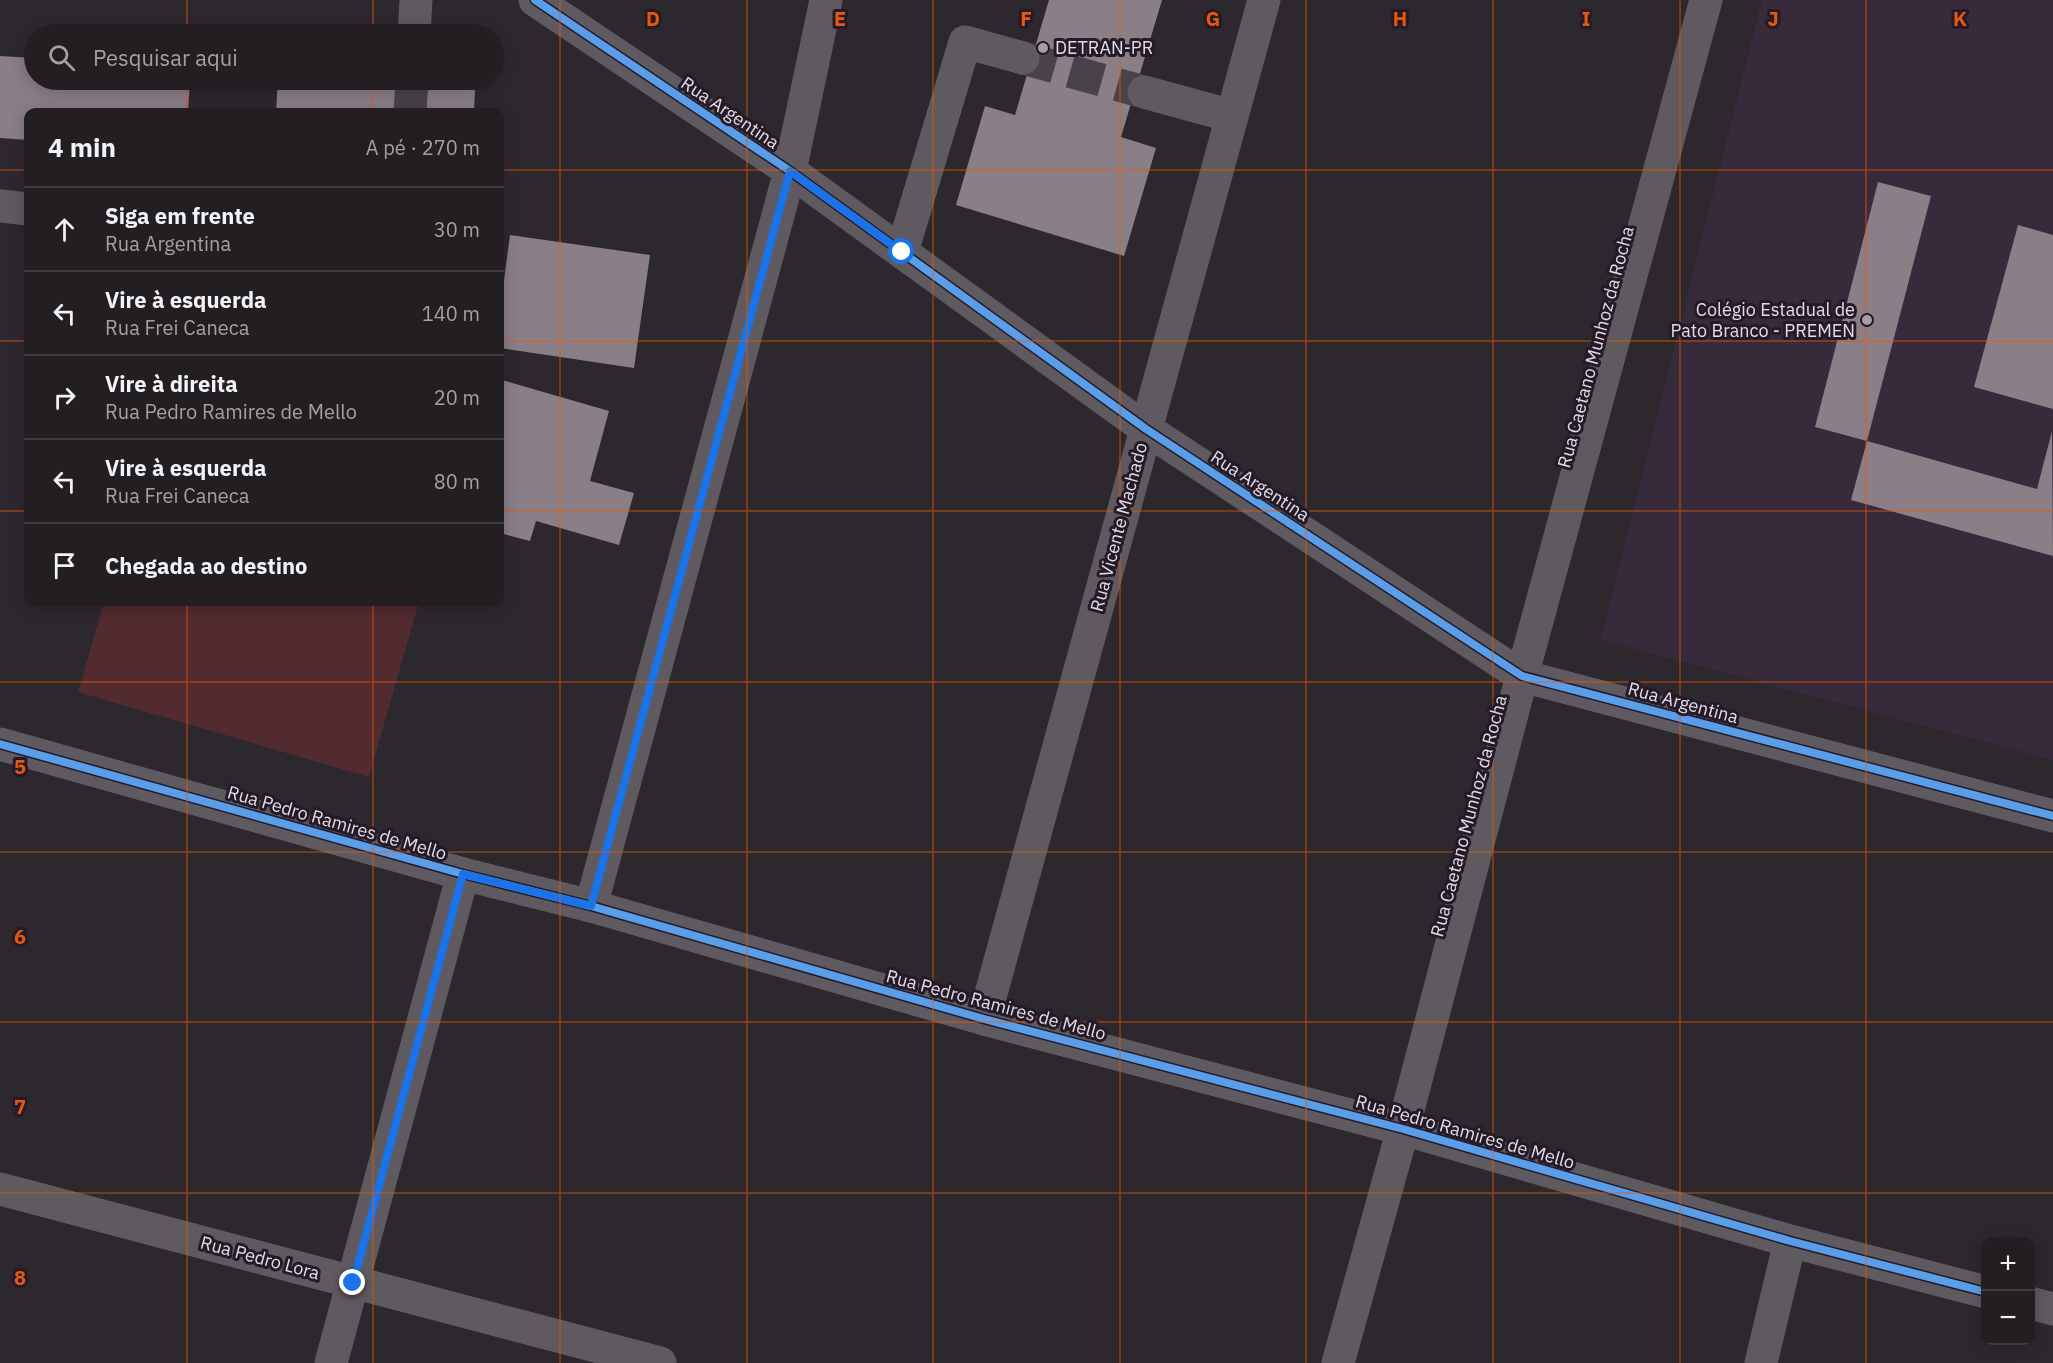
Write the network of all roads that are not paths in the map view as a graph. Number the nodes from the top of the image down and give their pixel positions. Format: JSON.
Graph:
{"nodes":[{"id":1,"x":416,"y":0,"type":"edge"},
{"id":2,"x":535,"y":0,"type":"edge"},
{"id":3,"x":826,"y":0,"type":"edge"},
{"id":4,"x":1264,"y":0,"type":"edge"},
{"id":5,"x":1706,"y":0,"type":"edge"},
{"id":6,"x":415,"y":24,"type":"edge"},
{"id":7,"x":1023,"y":58,"type":"tunnel mouth"},
{"id":8,"x":1144,"y":92,"type":"tunnel mouth"},
{"id":9,"x":1232,"y":116,"type":"junction"},
{"id":10,"x":790,"y":171,"type":"junction"},
{"id":11,"x":0,"y":206,"type":"edge"},
{"id":12,"x":24,"y":209,"type":"edge"},
{"id":13,"x":902,"y":252,"type":"junction"},
{"id":14,"x":1146,"y":429,"type":"junction"},
{"id":15,"x":1522,"y":676,"type":"junction"},
{"id":16,"x":0,"y":744,"type":"edge"},
{"id":17,"x":2053,"y":816,"type":"edge"},
{"id":18,"x":463,"y":874,"type":"junction"},
{"id":19,"x":591,"y":906,"type":"junction"},
{"id":20,"x":984,"y":1019,"type":"junction"},
{"id":21,"x":1403,"y":1129,"type":"junction"},
{"id":22,"x":0,"y":1190,"type":"edge"},
{"id":23,"x":1790,"y":1241,"type":"junction"},
{"id":24,"x":353,"y":1283,"type":"junction"},
{"id":25,"x":1982,"y":1291,"type":"edge"},
{"id":26,"x":2035,"y":1304,"type":"edge"},
{"id":27,"x":2053,"y":1309,"type":"edge"},
{"id":28,"x":331,"y":1363,"type":"edge"},
{"id":29,"x":660,"y":1363,"type":"edge"},
{"id":30,"x":1338,"y":1363,"type":"edge"},
{"id":31,"x":1761,"y":1363,"type":"edge"}],
"edges":[{"from":1,"to":6,"type":"street"},
{"from":2,"to":10,"type":"street","name":"Rua Argentina"},
{"from":3,"to":10,"type":"street"},
{"from":4,"to":9,"type":"street","name":"Rua Vicente Machado"},
{"from":5,"to":15,"type":"street","name":"Rua Caetano Munhoz da Rocha"},
{"from":7,"to":13,"type":"street"},
{"from":8,"to":9,"type":"street"},
{"from":9,"to":14,"type":"street","name":"Rua Vicente Machado"},
{"from":10,"to":13,"type":"street","name":"Rua Argentina"},
{"from":10,"to":19,"type":"street"},
{"from":11,"to":12,"type":"street"},
{"from":13,"to":14,"type":"street","name":"Rua Argentina"},
{"from":14,"to":15,"type":"street","name":"Rua Argentina"},
{"from":14,"to":20,"type":"street","name":"Rua Vicente Machado"},
{"from":15,"to":17,"type":"street","name":"Rua Argentina"},
{"from":15,"to":21,"type":"street","name":"Rua Caetano Munhoz da Rocha"},
{"from":16,"to":18,"type":"street","name":"Rua Pedro Ramires de Mello"},
{"from":18,"to":19,"type":"street","name":"Rua Pedro Ramires de Mello"},
{"from":18,"to":24,"type":"street"},
{"from":19,"to":20,"type":"street","name":"Rua Pedro Ramires de Mello"},
{"from":20,"to":21,"type":"street","name":"Rua Pedro Ramires de Mello"},
{"from":21,"to":23,"type":"street","name":"Rua Pedro Ramires de Mello"},
{"from":21,"to":30,"type":"street","name":"Rua Caetano Munhoz da Rocha"},
{"from":22,"to":24,"type":"street","name":"Rua Pedro Lora"},
{"from":23,"to":25,"type":"street","name":"Rua Pedro Ramires de Mello"},
{"from":23,"to":31,"type":"street"},
{"from":24,"to":28,"type":"street"},
{"from":24,"to":29,"type":"street","name":"Rua Pedro Lora"},
{"from":26,"to":27,"type":"street"}]}
